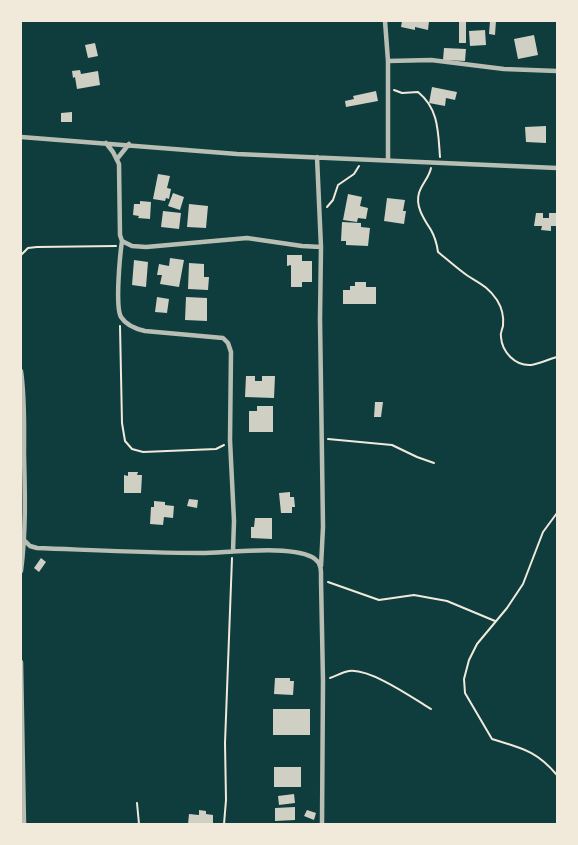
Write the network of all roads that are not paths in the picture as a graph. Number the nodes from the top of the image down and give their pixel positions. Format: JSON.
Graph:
{"nodes":[{"id":1,"x":385,"y":21,"type":"edge"},
{"id":2,"x":388,"y":61,"type":"junction"},
{"id":3,"x":557,"y":71,"type":"edge"},
{"id":4,"x":21,"y":137,"type":"edge"},
{"id":5,"x":106,"y":143,"type":"junction"},
{"id":6,"x":129,"y":144,"type":"junction"},
{"id":7,"x":317,"y":157,"type":"junction"},
{"id":8,"x":117,"y":159,"type":"junction"},
{"id":9,"x":388,"y":160,"type":"junction"},
{"id":10,"x":557,"y":168,"type":"edge"},
{"id":11,"x":122,"y":241,"type":"junction"},
{"id":12,"x":321,"y":246,"type":"junction"},
{"id":13,"x":21,"y":370,"type":"edge"},
{"id":14,"x":23,"y":450,"type":"edge"},
{"id":15,"x":23,"y":545,"type":"edge"},
{"id":16,"x":233,"y":551,"type":"junction"},
{"id":17,"x":321,"y":566,"type":"junction"},
{"id":18,"x":21,"y":570,"type":"edge"},
{"id":19,"x":21,"y":662,"type":"edge"},
{"id":20,"x":24,"y":824,"type":"edge"},
{"id":21,"x":322,"y":824,"type":"edge"}],
"edges":[{"from":1,"to":2,"type":"street"},
{"from":2,"to":3,"type":"street"},
{"from":2,"to":9,"type":"street"},
{"from":4,"to":5,"type":"street"},
{"from":5,"to":6,"type":"street"},
{"from":5,"to":8,"type":"street"},
{"from":6,"to":7,"type":"street"},
{"from":6,"to":8,"type":"street"},
{"from":7,"to":9,"type":"street"},
{"from":7,"to":12,"type":"street"},
{"from":8,"to":11,"type":"street"},
{"from":9,"to":10,"type":"street"},
{"from":11,"to":12,"type":"street"},
{"from":11,"to":16,"type":"street"},
{"from":12,"to":17,"type":"street"},
{"from":13,"to":14,"type":"street"},
{"from":14,"to":15,"type":"street"},
{"from":15,"to":16,"type":"street"},
{"from":15,"to":18,"type":"street"},
{"from":16,"to":17,"type":"street"},
{"from":17,"to":21,"type":"street"},
{"from":19,"to":20,"type":"street"}]}
